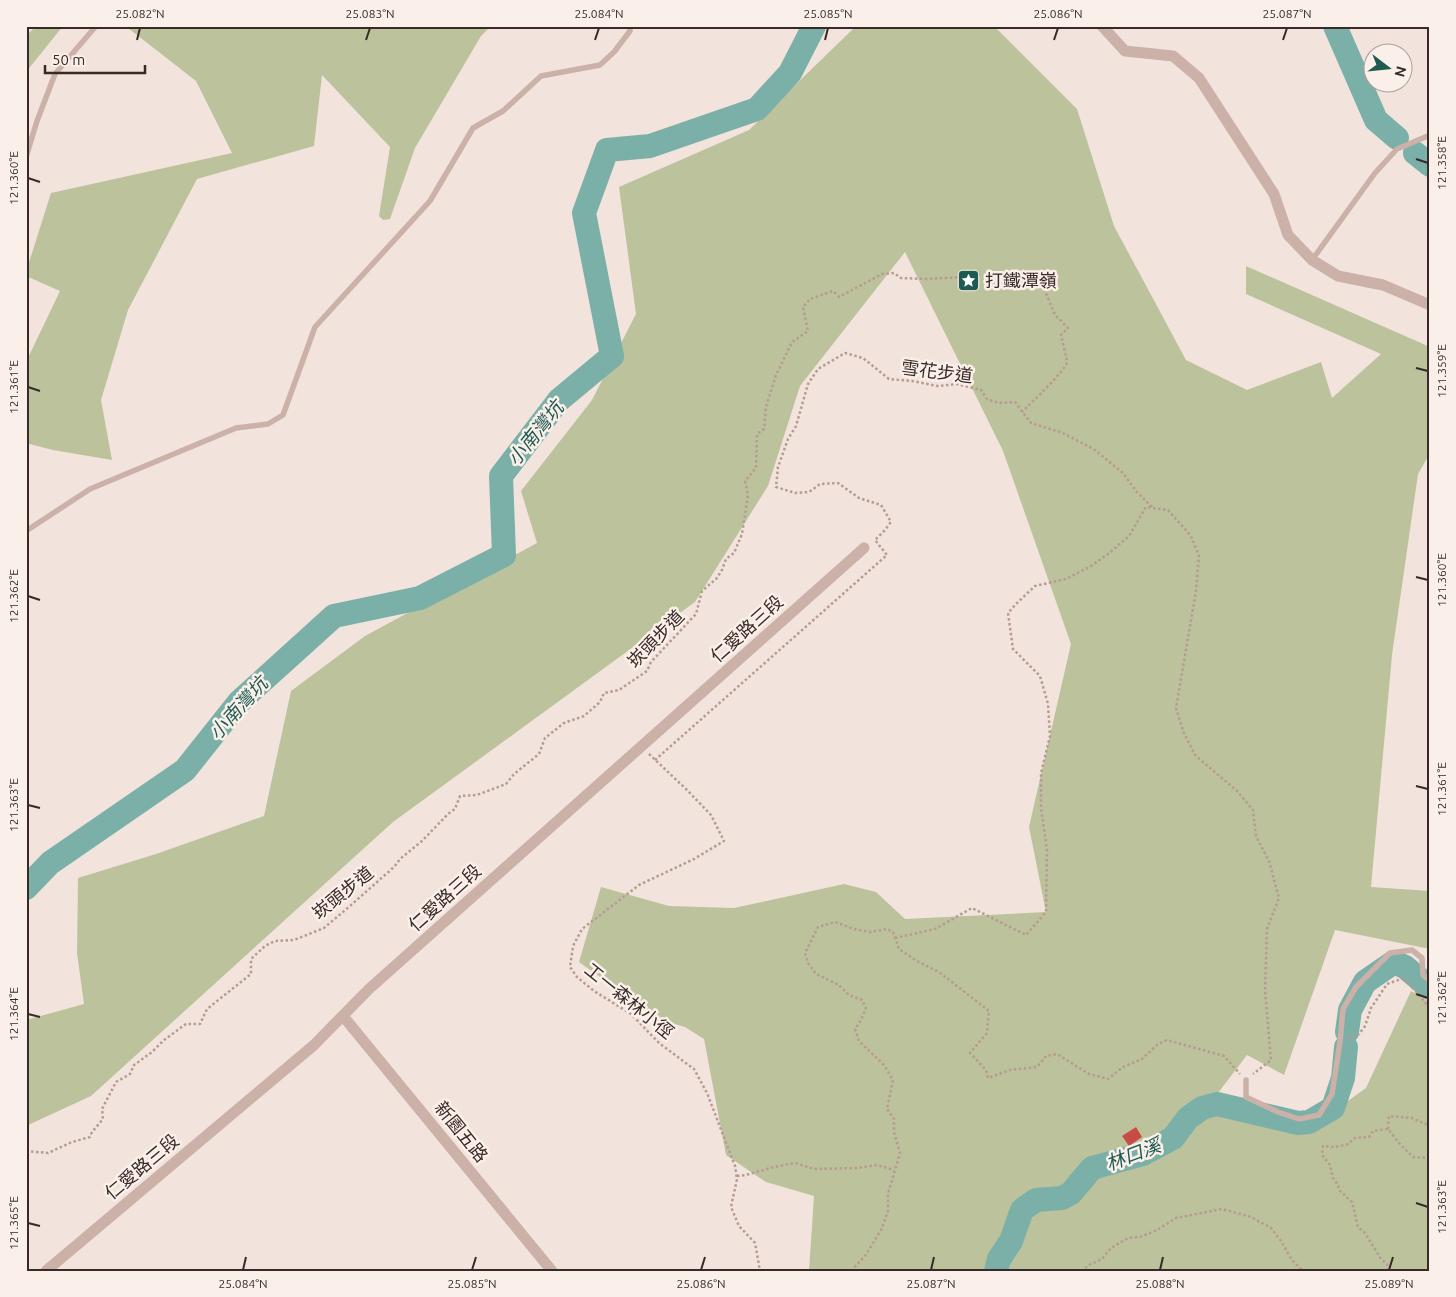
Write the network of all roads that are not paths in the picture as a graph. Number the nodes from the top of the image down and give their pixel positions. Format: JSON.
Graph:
{"nodes":[{"id":1,"x":96,"y":26,"type":"edge"},
{"id":2,"x":630,"y":26,"type":"edge"},
{"id":3,"x":1102,"y":26,"type":"edge"},
{"id":4,"x":1430,"y":135,"type":"edge"},
{"id":5,"x":26,"y":157,"type":"edge"},
{"id":6,"x":1312,"y":260,"type":"junction"},
{"id":7,"x":1430,"y":305,"type":"edge"},
{"id":8,"x":26,"y":531,"type":"edge"},
{"id":9,"x":864,"y":548,"type":"dead end"},
{"id":10,"x":1430,"y":981,"type":"edge"},
{"id":11,"x":343,"y":1016,"type":"junction"},
{"id":12,"x":1246,"y":1080,"type":"road end"},
{"id":13,"x":46,"y":1271,"type":"edge"},
{"id":14,"x":552,"y":1271,"type":"edge"}],
"edges":[{"from":1,"to":5,"type":"lane"},
{"from":2,"to":8,"type":"lane"},
{"from":3,"to":6,"type":"street"},
{"from":4,"to":6,"type":"lane"},
{"from":6,"to":7,"type":"street"},
{"from":9,"to":11,"type":"street","name":"仁愛路三段"},
{"from":10,"to":12,"type":"lane"},
{"from":11,"to":13,"type":"street","name":"仁愛路三段"},
{"from":11,"to":14,"type":"street","name":"新園五路"}]}
